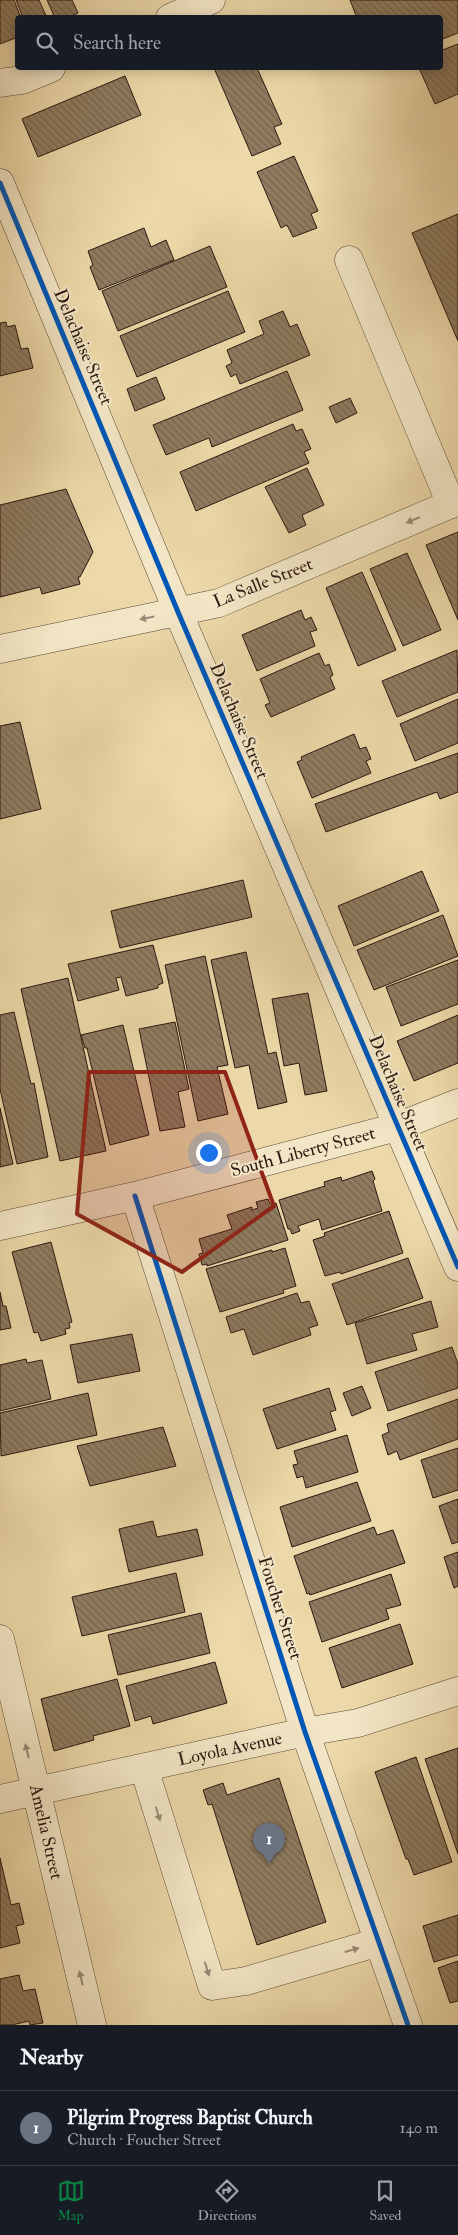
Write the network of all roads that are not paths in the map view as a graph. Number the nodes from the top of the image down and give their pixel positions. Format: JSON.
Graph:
{"nodes":[{"id":1,"x":211,"y":0,"type":"edge"},
{"id":2,"x":177,"y":15,"type":"edge"},
{"id":3,"x":46,"y":70,"type":"edge"},
{"id":4,"x":0,"y":83,"type":"edge"},
{"id":5,"x":0,"y":184,"type":"edge"},
{"id":6,"x":349,"y":260,"type":"dead end"},
{"id":7,"x":454,"y":502,"type":"edge"},
{"id":8,"x":178,"y":612,"type":"junction"},
{"id":9,"x":0,"y":649,"type":"edge"},
{"id":10,"x":458,"y":1102,"type":"edge"},
{"id":11,"x":397,"y":1127,"type":"junction"},
{"id":12,"x":135,"y":1196,"type":"junction"},
{"id":13,"x":0,"y":1226,"type":"edge"},
{"id":14,"x":458,"y":1267,"type":"edge"},
{"id":15,"x":0,"y":1639,"type":"edge"},
{"id":16,"x":458,"y":1691,"type":"edge"},
{"id":17,"x":305,"y":1732,"type":"junction"},
{"id":18,"x":144,"y":1768,"type":"junction"},
{"id":19,"x":37,"y":1791,"type":"junction"},
{"id":20,"x":0,"y":1800,"type":"edge"},
{"id":21,"x":379,"y":1942,"type":"junction"},
{"id":22,"x":92,"y":2025,"type":"edge"},
{"id":23,"x":408,"y":2025,"type":"edge"}],
"edges":[{"from":1,"to":2,"type":"street"},
{"from":3,"to":4,"type":"street"},
{"from":5,"to":8,"type":"street","name":"Delachaise Street"},
{"from":6,"to":7,"type":"street"},
{"from":7,"to":8,"type":"street","name":"La Salle Street","one_way":true},
{"from":8,"to":9,"type":"street","name":"La Salle Street","one_way":true},
{"from":8,"to":11,"type":"street","name":"Delachaise Street"},
{"from":10,"to":11,"type":"street","name":"South Liberty Street"},
{"from":11,"to":12,"type":"street","name":"South Liberty Street"},
{"from":11,"to":14,"type":"street","name":"Delachaise Street"},
{"from":12,"to":13,"type":"street","name":"South Liberty Street"},
{"from":12,"to":17,"type":"street","name":"Foucher Street"},
{"from":19,"to":15,"type":"street","name":"Amelia Street","one_way":true},
{"from":16,"to":17,"type":"street","name":"Loyola Avenue"},
{"from":17,"to":18,"type":"street","name":"Loyola Avenue"},
{"from":17,"to":21,"type":"street","name":"Foucher Street"},
{"from":18,"to":19,"type":"street","name":"Loyola Avenue"},
{"from":18,"to":21,"type":"street","one_way":true},
{"from":19,"to":20,"type":"street","name":"Loyola Avenue"},
{"from":22,"to":19,"type":"street","name":"Amelia Street","one_way":true},
{"from":21,"to":23,"type":"street","name":"Foucher Street"}]}
